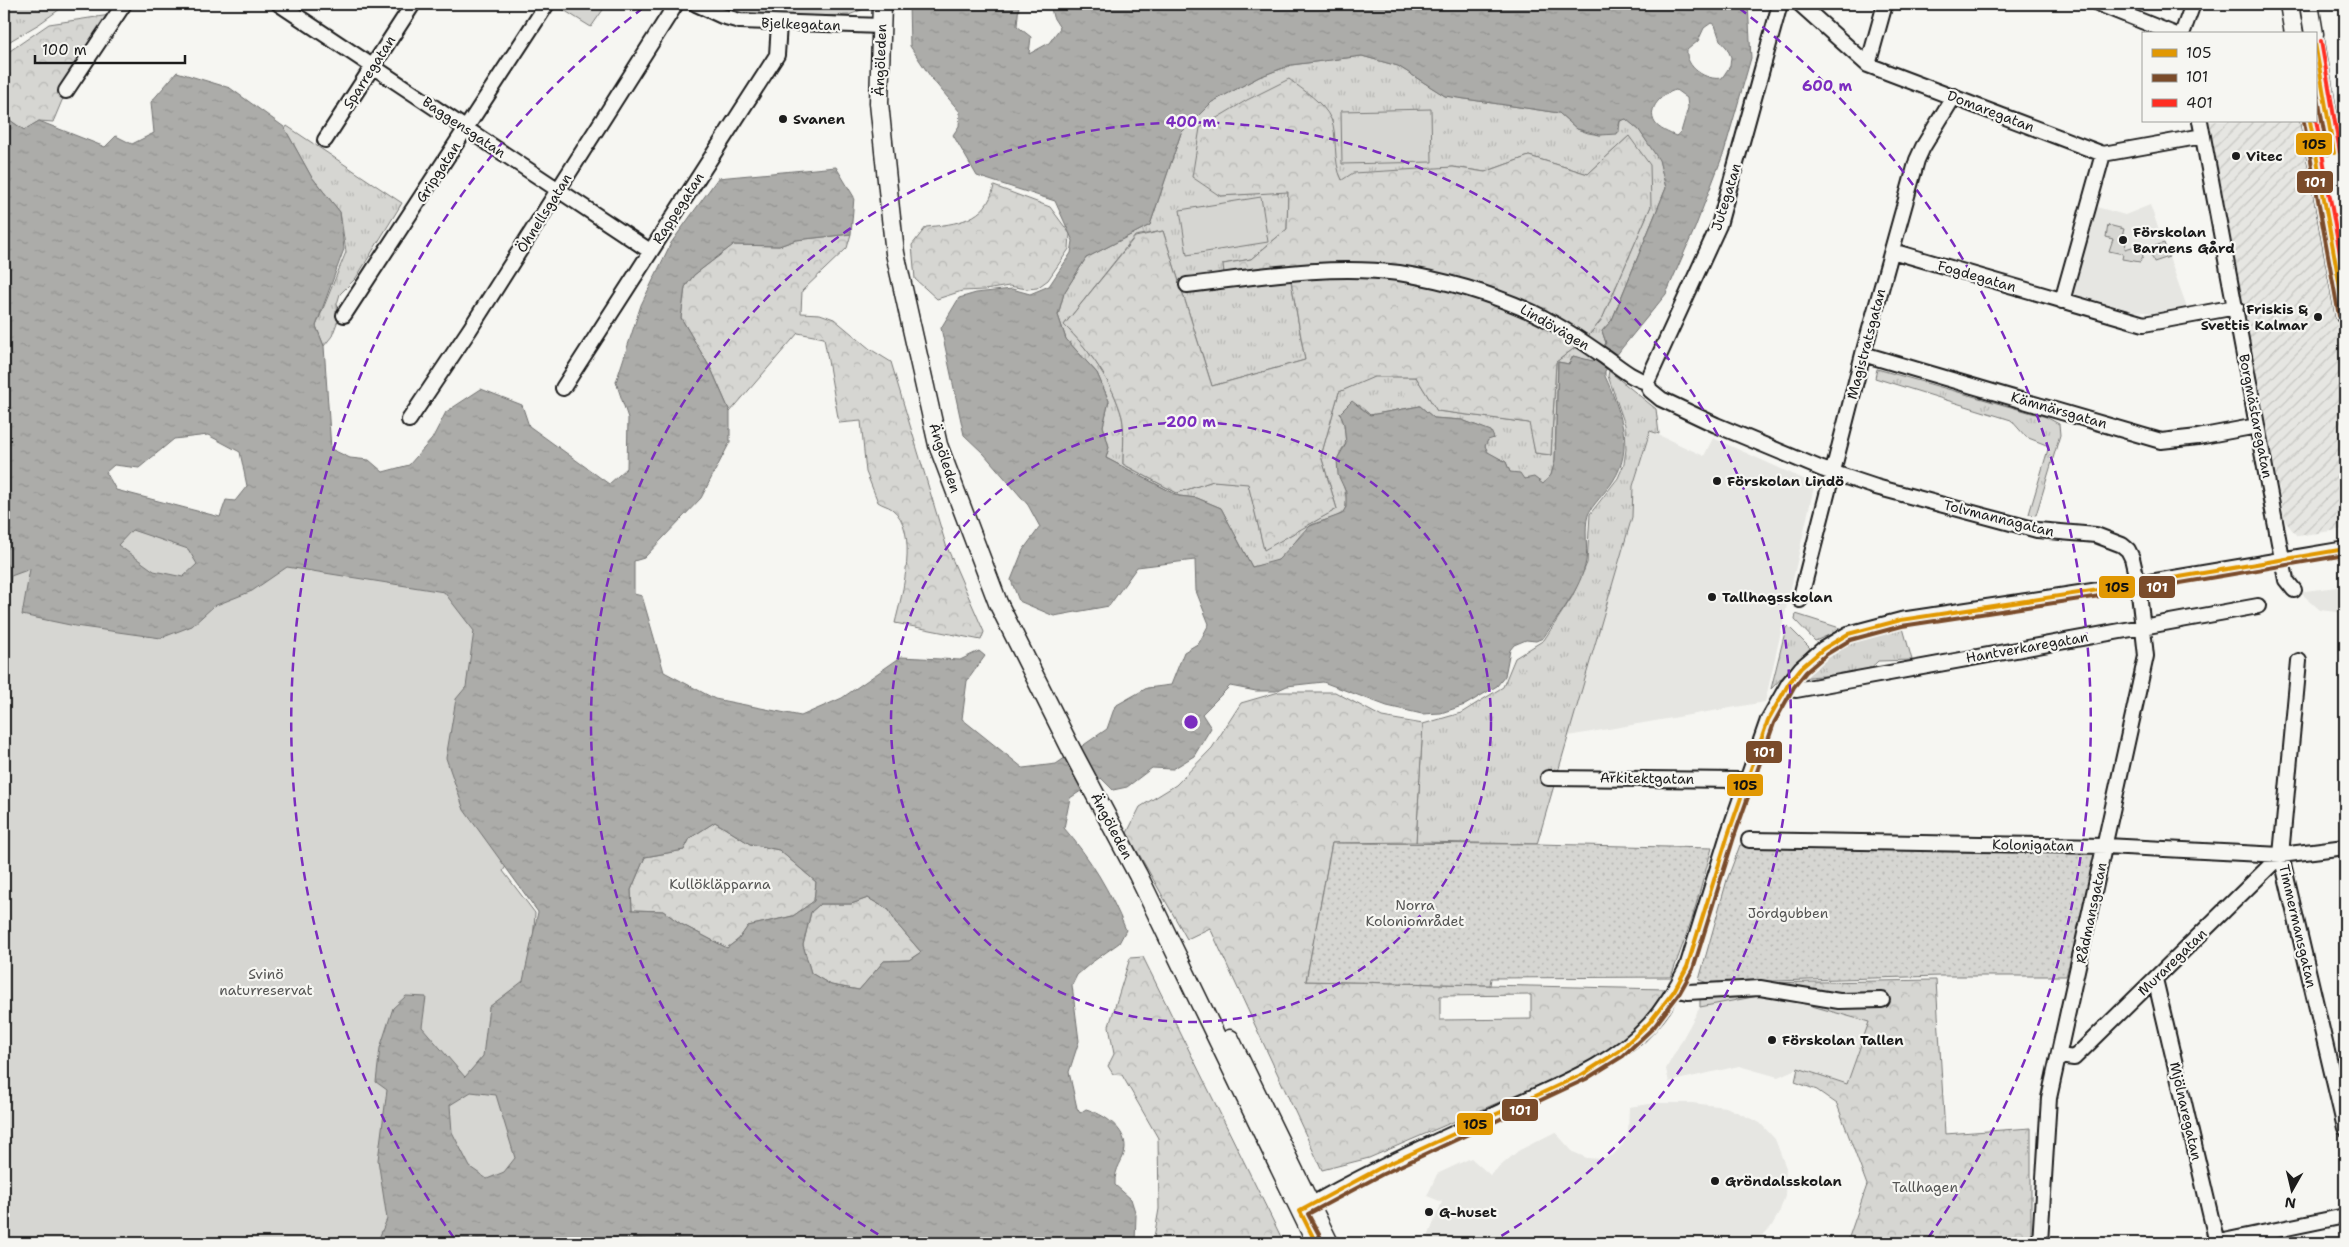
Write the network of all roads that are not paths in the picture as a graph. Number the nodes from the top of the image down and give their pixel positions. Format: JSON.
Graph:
{"nodes":[{"id":1,"x":124,"y":4,"type":"edge"},
{"id":2,"x":281,"y":4,"type":"edge"},
{"id":3,"x":413,"y":4,"type":"edge"},
{"id":4,"x":546,"y":4,"type":"edge"},
{"id":5,"x":676,"y":4,"type":"edge"},
{"id":6,"x":696,"y":4,"type":"edge"},
{"id":7,"x":882,"y":4,"type":"edge"},
{"id":8,"x":1780,"y":4,"type":"edge"},
{"id":9,"x":1800,"y":4,"type":"edge"},
{"id":10,"x":1885,"y":4,"type":"edge"},
{"id":11,"x":2098,"y":4,"type":"edge"},
{"id":12,"x":2193,"y":4,"type":"edge"},
{"id":13,"x":2289,"y":4,"type":"edge"},
{"id":14,"x":2309,"y":4,"type":"edge"},
{"id":15,"x":778,"y":24,"type":"junction"},
{"id":16,"x":881,"y":26,"type":"junction"},
{"id":17,"x":2169,"y":32,"type":"edge"},
{"id":18,"x":2183,"y":32,"type":"edge"},
{"id":19,"x":2294,"y":32,"type":"edge"},
{"id":20,"x":2314,"y":32,"type":"edge"},
{"id":21,"x":2316,"y":49,"type":"edge"},
{"id":22,"x":1868,"y":65,"type":"junction"},
{"id":23,"x":373,"y":66,"type":"junction"},
{"id":24,"x":66,"y":91,"type":"dead end"},
{"id":25,"x":1954,"y":96,"type":"junction"},
{"id":26,"x":2200,"y":122,"type":"edge"},
{"id":27,"x":2310,"y":122,"type":"edge"},
{"id":28,"x":466,"y":128,"type":"junction"},
{"id":29,"x":2203,"y":136,"type":"junction"},
{"id":30,"x":326,"y":140,"type":"dead end"},
{"id":31,"x":2103,"y":154,"type":"junction"},
{"id":32,"x":2335,"y":181,"type":"edge"},
{"id":33,"x":558,"y":190,"type":"junction"},
{"id":34,"x":2345,"y":218,"type":"edge"},
{"id":35,"x":1892,"y":250,"type":"junction"},
{"id":36,"x":650,"y":251,"type":"junction"},
{"id":37,"x":1187,"y":285,"type":"dead end"},
{"id":38,"x":2062,"y":300,"type":"junction"},
{"id":39,"x":2236,"y":306,"type":"junction"},
{"id":40,"x":344,"y":315,"type":"dead end"},
{"id":41,"x":2345,"y":316,"type":"edge"},
{"id":42,"x":1863,"y":354,"type":"junction"},
{"id":43,"x":1647,"y":382,"type":"junction"},
{"id":44,"x":563,"y":388,"type":"dead end"},
{"id":45,"x":409,"y":420,"type":"dead end"},
{"id":46,"x":2257,"y":426,"type":"junction"},
{"id":47,"x":1833,"y":473,"type":"junction"},
{"id":48,"x":1892,"y":491,"type":"joint"},
{"id":49,"x":2345,"y":549,"type":"edge"},
{"id":50,"x":2283,"y":559,"type":"junction"},
{"id":51,"x":2138,"y":584,"type":"junction"},
{"id":52,"x":2294,"y":590,"type":"dead end"},
{"id":53,"x":1800,"y":600,"type":"dead end"},
{"id":54,"x":2258,"y":606,"type":"dead end"},
{"id":55,"x":2143,"y":627,"type":"junction"},
{"id":56,"x":2299,"y":661,"type":"dead end"},
{"id":57,"x":1796,"y":690,"type":"dead end"},
{"id":58,"x":1548,"y":778,"type":"dead end"},
{"id":59,"x":1745,"y":782,"type":"junction"},
{"id":60,"x":1749,"y":840,"type":"dead end"},
{"id":61,"x":2106,"y":846,"type":"junction"},
{"id":62,"x":2345,"y":847,"type":"edge"},
{"id":63,"x":2281,"y":855,"type":"junction"},
{"id":64,"x":2155,"y":979,"type":"junction"},
{"id":65,"x":1675,"y":989,"type":"junction"},
{"id":66,"x":1882,"y":1000,"type":"dead end"},
{"id":67,"x":2059,"y":1056,"type":"junction"},
{"id":68,"x":2340,"y":1079,"type":"edge"},
{"id":69,"x":2345,"y":1128,"type":"edge"},
{"id":70,"x":1306,"y":1208,"type":"junction"},
{"id":71,"x":2345,"y":1216,"type":"edge"},
{"id":72,"x":1316,"y":1243,"type":"edge"},
{"id":73,"x":1328,"y":1243,"type":"edge"},
{"id":74,"x":2040,"y":1243,"type":"edge"},
{"id":75,"x":2216,"y":1243,"type":"edge"}],
"edges":[{"from":1,"to":24,"type":"street"},
{"from":2,"to":23,"type":"street","name":"Baggensgatan"},
{"from":3,"to":23,"type":"street","name":"Sparregatan"},
{"from":4,"to":28,"type":"street","name":"Gripgatan"},
{"from":5,"to":33,"type":"street","name":"Öhnellsgatan"},
{"from":6,"to":15,"type":"street","name":"Bjelkegatan"},
{"from":7,"to":16,"type":"main road","name":"Ängöleden"},
{"from":8,"to":43,"type":"street","name":"Jutegatan"},
{"from":9,"to":22,"type":"street","name":"Domaregatan"},
{"from":10,"to":22,"type":"street"},
{"from":11,"to":17,"type":"street"},
{"from":12,"to":18,"type":"street"},
{"from":13,"to":19,"type":"main road"},
{"from":14,"to":20,"type":"main road"},
{"from":15,"to":16,"type":"street","name":"Bjelkegatan"},
{"from":15,"to":36,"type":"street","name":"Rappegatan"},
{"from":16,"to":70,"type":"main road","name":"Ängöleden"},
{"from":21,"to":32,"type":"main road"},
{"from":22,"to":25,"type":"street","name":"Domaregatan"},
{"from":23,"to":28,"type":"street","name":"Baggensgatan"},
{"from":23,"to":30,"type":"street","name":"Sparregatan"},
{"from":25,"to":31,"type":"street","name":"Domaregatan"},
{"from":25,"to":35,"type":"street","name":"Magistratsgatan"},
{"from":26,"to":29,"type":"street","name":"Borgmästaregatan"},
{"from":27,"to":32,"type":"main road"},
{"from":28,"to":33,"type":"street","name":"Baggensgatan"},
{"from":28,"to":40,"type":"street","name":"Gripgatan"},
{"from":29,"to":31,"type":"street"},
{"from":29,"to":39,"type":"street","name":"Borgmästaregatan"},
{"from":31,"to":38,"type":"street"},
{"from":32,"to":34,"type":"main road"},
{"from":32,"to":41,"type":"main road"},
{"from":33,"to":36,"type":"street","name":"Baggensgatan"},
{"from":33,"to":45,"type":"street","name":"Öhnellsgatan"},
{"from":35,"to":38,"type":"street","name":"Fogdegatan"},
{"from":35,"to":42,"type":"street","name":"Magistratsgatan"},
{"from":36,"to":44,"type":"street","name":"Rappegatan"},
{"from":37,"to":43,"type":"street","name":"Lindövägen"},
{"from":38,"to":39,"type":"street","name":"Fogdegatan"},
{"from":39,"to":46,"type":"street","name":"Borgmästaregatan"},
{"from":42,"to":46,"type":"street","name":"Kämnärsgatan"},
{"from":42,"to":47,"type":"street","name":"Magistratsgatan"},
{"from":43,"to":47,"type":"street","name":"Lindövägen"},
{"from":46,"to":50,"type":"street","name":"Borgmästaregatan"},
{"from":47,"to":48,"type":"street","name":"Lindövägen"},
{"from":47,"to":53,"type":"street","name":"Magistratsgatan"},
{"from":48,"to":51,"type":"street","name":"Tolvmannagatan"},
{"from":49,"to":50,"type":"street"},
{"from":50,"to":51,"type":"street"},
{"from":50,"to":52,"type":"street","name":"Borgmästaregatan"},
{"from":51,"to":55,"type":"street","name":"Rådmansgatan"},
{"from":51,"to":59,"type":"street"},
{"from":54,"to":55,"type":"street","name":"Hantverkaregatan"},
{"from":55,"to":57,"type":"street","name":"Hantverkaregatan"},
{"from":55,"to":61,"type":"street","name":"Rådmansgatan"},
{"from":56,"to":63,"type":"street","name":"Timmermansgatan"},
{"from":58,"to":59,"type":"street","name":"Arkitektgatan"},
{"from":59,"to":65,"type":"street"},
{"from":60,"to":61,"type":"street","name":"Kolonigatan"},
{"from":61,"to":63,"type":"street","name":"Kolonigatan"},
{"from":61,"to":67,"type":"street","name":"Rådmansgatan"},
{"from":62,"to":63,"type":"street","name":"Kolonigatan"},
{"from":63,"to":64,"type":"street","name":"Muraregatan"},
{"from":63,"to":68,"type":"street","name":"Timmermansgatan"},
{"from":64,"to":67,"type":"street","name":"Muraregatan"},
{"from":64,"to":75,"type":"street","name":"Mjölnaregatan"},
{"from":65,"to":66,"type":"street"},
{"from":65,"to":70,"type":"street"},
{"from":67,"to":74,"type":"street","name":"Rådmansgatan"},
{"from":68,"to":69,"type":"street","name":"Timmermansgatan"},
{"from":70,"to":72,"type":"main road","name":"Ängöleden"},
{"from":70,"to":73,"type":"main road","name":"Ängöleden"},
{"from":71,"to":75,"type":"street"}]}
